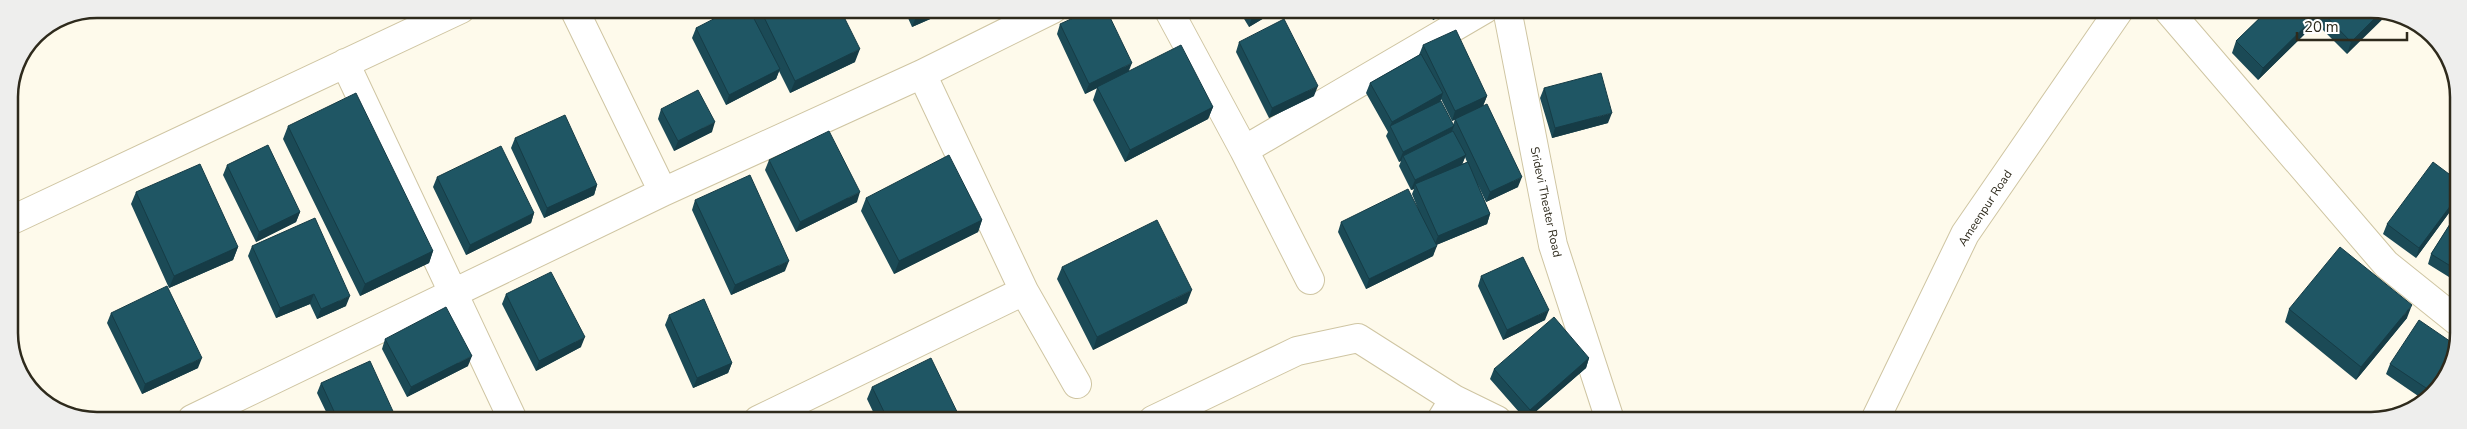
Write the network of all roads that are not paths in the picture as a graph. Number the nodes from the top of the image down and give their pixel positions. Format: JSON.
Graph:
{"nodes":[{"id":1,"x":444,"y":17,"type":"edge"},
{"id":2,"x":578,"y":17,"type":"edge"},
{"id":3,"x":1037,"y":17,"type":"edge"},
{"id":4,"x":1172,"y":17,"type":"edge"},
{"id":5,"x":1471,"y":17,"type":"edge"},
{"id":6,"x":1509,"y":17,"type":"edge"},
{"id":7,"x":2115,"y":17,"type":"edge"},
{"id":8,"x":2172,"y":17,"type":"edge"},
{"id":9,"x":345,"y":63,"type":"junction"},
{"id":10,"x":922,"y":74,"type":"junction"},
{"id":11,"x":1244,"y":150,"type":"junction"},
{"id":12,"x":663,"y":192,"type":"junction"},
{"id":13,"x":17,"y":218,"type":"edge"},
{"id":14,"x":1310,"y":280,"type":"dead end"},
{"id":15,"x":1024,"y":291,"type":"junction"},
{"id":16,"x":455,"y":293,"type":"junction"},
{"id":17,"x":2450,"y":315,"type":"edge"},
{"id":18,"x":1077,"y":384,"type":"dead end"},
{"id":19,"x":1448,"y":409,"type":"edge"},
{"id":20,"x":209,"y":412,"type":"edge"},
{"id":21,"x":509,"y":412,"type":"edge"},
{"id":22,"x":774,"y":412,"type":"edge"},
{"id":23,"x":1170,"y":412,"type":"edge"},
{"id":24,"x":1461,"y":412,"type":"edge"},
{"id":25,"x":1607,"y":412,"type":"edge"},
{"id":26,"x":1879,"y":412,"type":"edge"}],
"edges":[{"from":1,"to":9,"type":"street"},
{"from":2,"to":12,"type":"street"},
{"from":3,"to":10,"type":"street"},
{"from":4,"to":11,"type":"street"},
{"from":5,"to":11,"type":"street"},
{"from":6,"to":25,"type":"street","name":"Sridevi Theater Road"},
{"from":7,"to":26,"type":"street","name":"Ameenpur Road"},
{"from":8,"to":17,"type":"street"},
{"from":9,"to":13,"type":"street"},
{"from":9,"to":16,"type":"street"},
{"from":10,"to":12,"type":"street"},
{"from":10,"to":15,"type":"street"},
{"from":11,"to":14,"type":"street"},
{"from":12,"to":16,"type":"street"},
{"from":15,"to":18,"type":"street"},
{"from":15,"to":22,"type":"street"},
{"from":16,"to":20,"type":"street"},
{"from":16,"to":21,"type":"street"},
{"from":19,"to":23,"type":"street"},
{"from":19,"to":24,"type":"street"}]}
